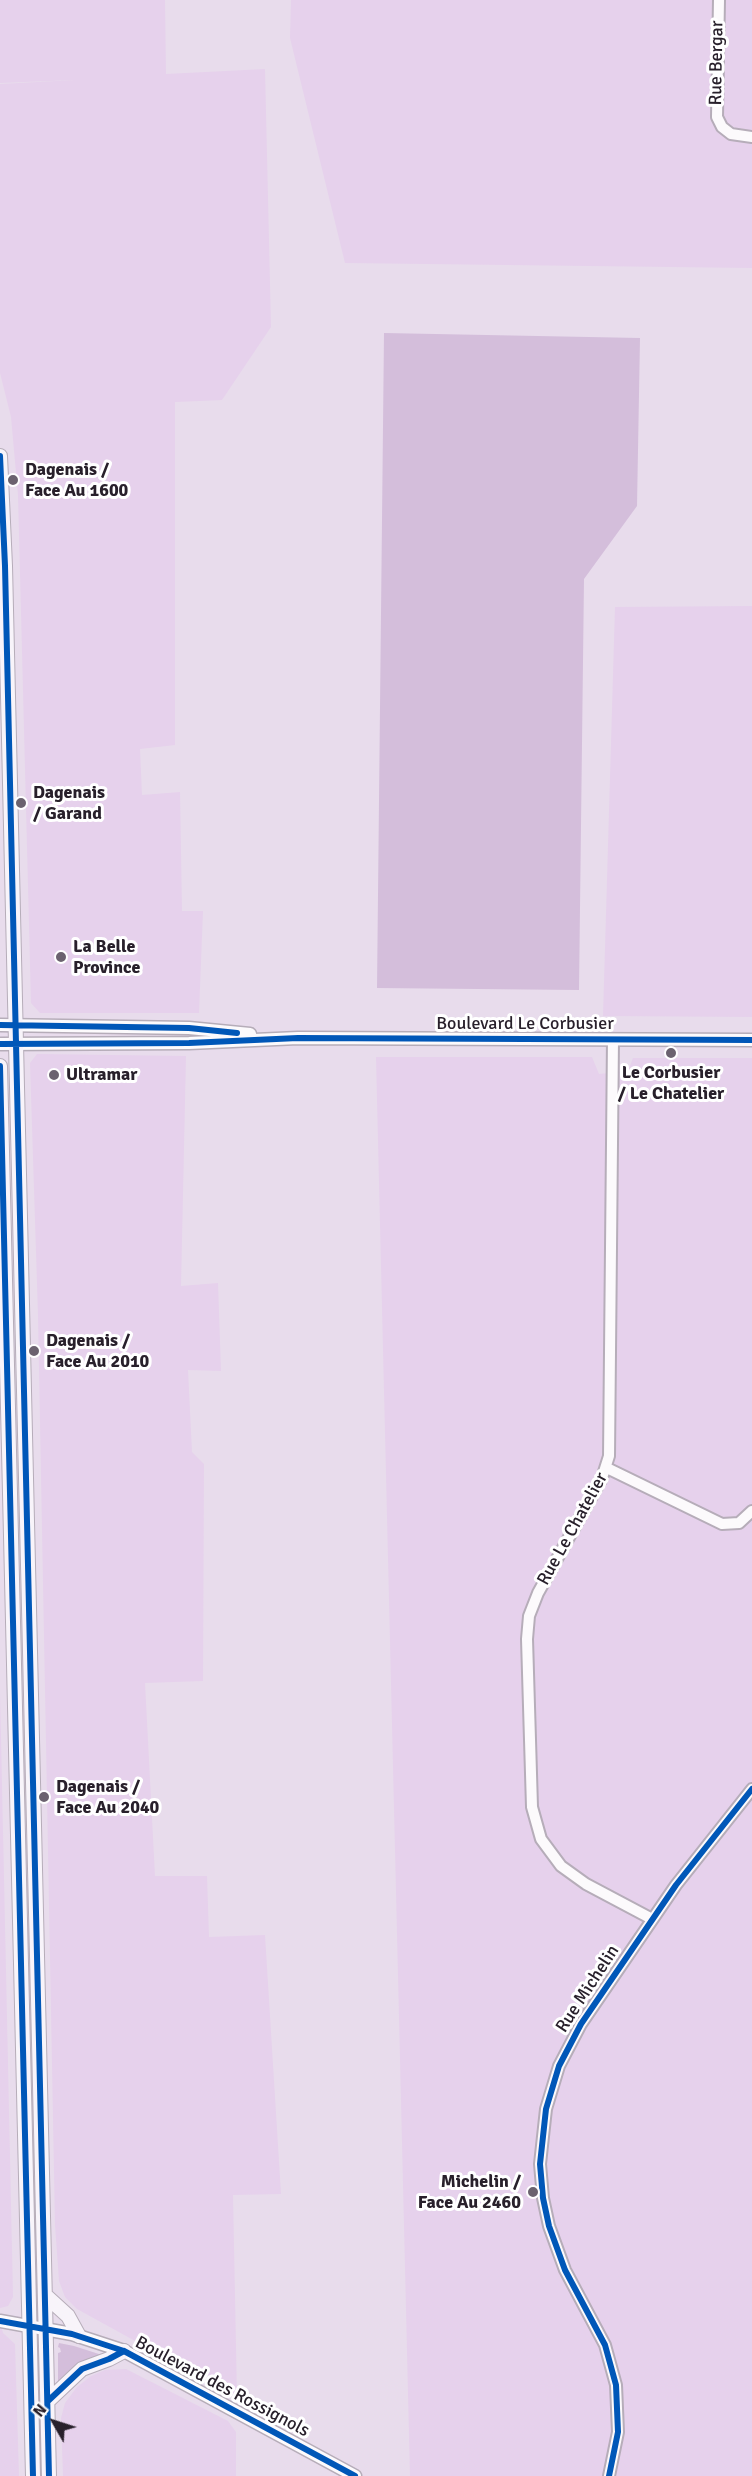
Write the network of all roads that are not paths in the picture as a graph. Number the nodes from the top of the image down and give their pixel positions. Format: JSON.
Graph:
{"nodes":[{"id":1,"x":719,"y":0,"type":"edge"},
{"id":2,"x":752,"y":137,"type":"edge"},
{"id":3,"x":0,"y":456,"type":"edge"},
{"id":4,"x":5,"y":772,"type":"edge"},
{"id":5,"x":0,"y":1025,"type":"edge"},
{"id":6,"x":16,"y":1027,"type":"junction"},
{"id":7,"x":298,"y":1038,"type":"junction"},
{"id":8,"x":613,"y":1039,"type":"junction"},
{"id":9,"x":752,"y":1040,"type":"edge"},
{"id":10,"x":16,"y":1042,"type":"junction"},
{"id":11,"x":0,"y":1044,"type":"edge"},
{"id":12,"x":0,"y":1066,"type":"edge"},
{"id":13,"x":607,"y":1468,"type":"junction"},
{"id":14,"x":752,"y":1511,"type":"edge"},
{"id":15,"x":752,"y":1789,"type":"edge"},
{"id":16,"x":652,"y":1919,"type":"junction"},
{"id":17,"x":45,"y":2295,"type":"junction"},
{"id":18,"x":0,"y":2321,"type":"edge"},
{"id":19,"x":29,"y":2325,"type":"junction"},
{"id":20,"x":46,"y":2328,"type":"junction"},
{"id":21,"x":79,"y":2336,"type":"junction"},
{"id":22,"x":124,"y":2351,"type":"junction"},
{"id":23,"x":48,"y":2401,"type":"junction"},
{"id":24,"x":33,"y":2476,"type":"edge"},
{"id":25,"x":49,"y":2476,"type":"edge"},
{"id":26,"x":356,"y":2476,"type":"edge"},
{"id":27,"x":609,"y":2476,"type":"edge"}],
"edges":[{"from":1,"to":2,"type":"street","name":"Rue Bergar"},
{"from":3,"to":4,"type":"main road"},
{"from":4,"to":6,"type":"main road"},
{"from":5,"to":6,"type":"street","name":"Boulevard Le Corbusier"},
{"from":6,"to":7,"type":"street","name":"Boulevard Le Corbusier"},
{"from":6,"to":10,"type":"main road"},
{"from":7,"to":8,"type":"street","name":"Boulevard Le Corbusier"},
{"from":7,"to":10,"type":"street","name":"Boulevard Le Corbusier"},
{"from":8,"to":9,"type":"street","name":"Boulevard Le Corbusier"},
{"from":8,"to":13,"type":"street","name":"Rue Le Chatelier"},
{"from":10,"to":11,"type":"street","name":"Boulevard Le Corbusier"},
{"from":10,"to":17,"type":"main road"},
{"from":12,"to":19,"type":"main road"},
{"from":13,"to":14,"type":"street"},
{"from":13,"to":16,"type":"street","name":"Rue Le Chatelier"},
{"from":15,"to":16,"type":"street","name":"Rue Michelin"},
{"from":16,"to":27,"type":"street","name":"Rue Michelin"},
{"from":17,"to":20,"type":"main road"},
{"from":17,"to":21,"type":"main road"},
{"from":18,"to":19,"type":"street","name":"Boulevard des Rossignols"},
{"from":19,"to":20,"type":"street","name":"Boulevard des Rossignols"},
{"from":19,"to":24,"type":"main road"},
{"from":20,"to":21,"type":"street","name":"Boulevard des Rossignols"},
{"from":20,"to":23,"type":"main road"},
{"from":21,"to":22,"type":"street","name":"Boulevard des Rossignols"},
{"from":22,"to":23,"type":"main road"},
{"from":22,"to":26,"type":"street","name":"Boulevard des Rossignols"},
{"from":23,"to":25,"type":"main road"}]}
